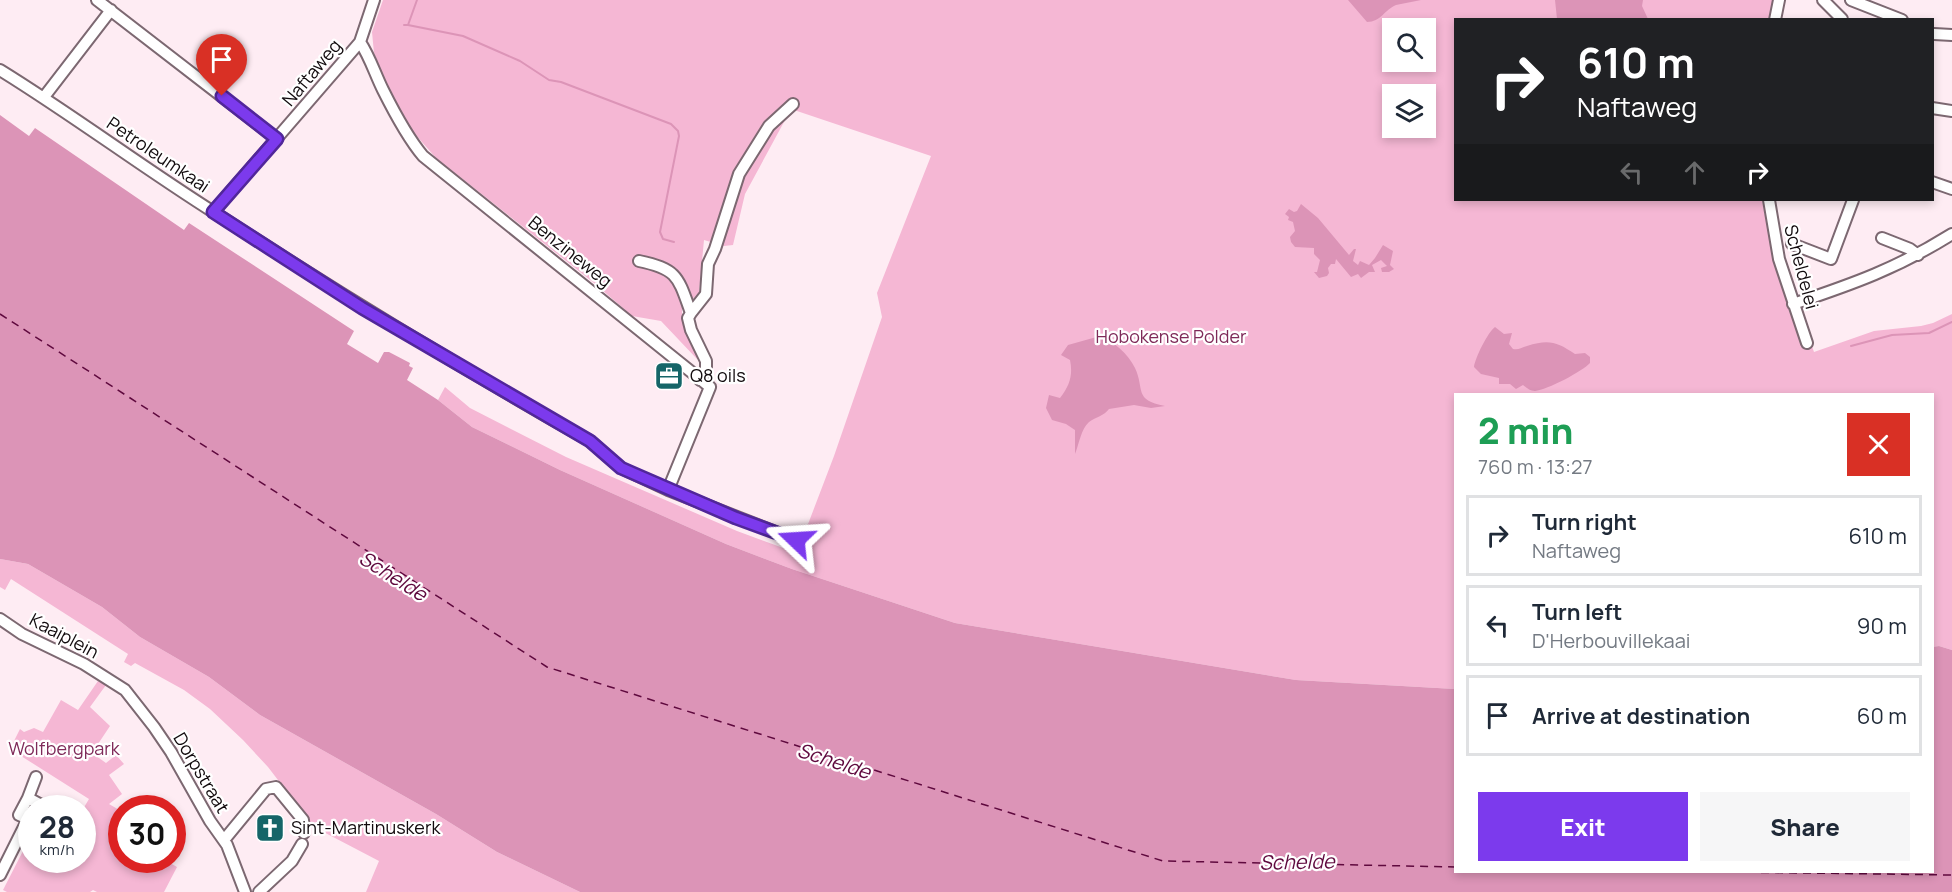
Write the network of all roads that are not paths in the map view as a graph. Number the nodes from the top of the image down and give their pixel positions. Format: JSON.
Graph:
{"nodes":[{"id":1,"x":97,"y":0,"type":"edge"},
{"id":2,"x":374,"y":0,"type":"edge"},
{"id":3,"x":1779,"y":0,"type":"edge"},
{"id":4,"x":1823,"y":0,"type":"edge"},
{"id":5,"x":1849,"y":0,"type":"edge"},
{"id":6,"x":111,"y":10,"type":"junction"},
{"id":7,"x":1776,"y":18,"type":"edge"},
{"id":8,"x":1840,"y":18,"type":"edge"},
{"id":9,"x":1843,"y":18,"type":"edge"},
{"id":10,"x":1897,"y":18,"type":"edge"},
{"id":11,"x":1934,"y":34,"type":"dead end"},
{"id":12,"x":1952,"y":35,"type":"edge"},
{"id":13,"x":360,"y":42,"type":"junction"},
{"id":14,"x":0,"y":70,"type":"edge"},
{"id":15,"x":44,"y":97,"type":"junction"},
{"id":16,"x":793,"y":104,"type":"dead end"},
{"id":17,"x":1934,"y":108,"type":"edge"},
{"id":18,"x":1952,"y":111,"type":"edge"},
{"id":19,"x":277,"y":139,"type":"junction"},
{"id":20,"x":1934,"y":183,"type":"edge"},
{"id":21,"x":1952,"y":189,"type":"edge"},
{"id":22,"x":1769,"y":201,"type":"edge"},
{"id":23,"x":1852,"y":201,"type":"edge"},
{"id":24,"x":213,"y":212,"type":"junction"},
{"id":25,"x":1952,"y":234,"type":"edge"},
{"id":26,"x":1882,"y":238,"type":"dead end"},
{"id":27,"x":1792,"y":244,"type":"dead end"},
{"id":28,"x":1918,"y":255,"type":"junction"},
{"id":29,"x":639,"y":261,"type":"dead end"},
{"id":30,"x":1793,"y":304,"type":"junction"},
{"id":31,"x":691,"y":313,"type":"junction"},
{"id":32,"x":1807,"y":343,"type":"dead end"},
{"id":33,"x":700,"y":380,"type":"junction"},
{"id":34,"x":668,"y":490,"type":"junction"},
{"id":35,"x":801,"y":542,"type":"dead end"},
{"id":36,"x":0,"y":619,"type":"edge"},
{"id":37,"x":112,"y":681,"type":"joint"},
{"id":38,"x":36,"y":777,"type":"dead end"},
{"id":39,"x":28,"y":795,"type":"edge"},
{"id":40,"x":224,"y":840,"type":"junction"},
{"id":41,"x":18,"y":842,"type":"edge"},
{"id":42,"x":0,"y":875,"type":"edge"},
{"id":43,"x":245,"y":892,"type":"edge"},
{"id":44,"x":259,"y":892,"type":"edge"}],
"edges":[{"from":1,"to":6,"type":"street"},
{"from":2,"to":13,"type":"street","name":"Naftaweg"},
{"from":3,"to":7,"type":"street"},
{"from":4,"to":8,"type":"street"},
{"from":5,"to":9,"type":"street"},
{"from":5,"to":10,"type":"street"},
{"from":6,"to":15,"type":"street"},
{"from":6,"to":19,"type":"street"},
{"from":11,"to":12,"type":"street"},
{"from":13,"to":19,"type":"street","name":"Naftaweg"},
{"from":13,"to":33,"type":"street","name":"Benzineweg"},
{"from":14,"to":15,"type":"street","name":"Petroleumkaai"},
{"from":15,"to":24,"type":"street","name":"Petroleumkaai"},
{"from":16,"to":31,"type":"street"},
{"from":17,"to":18,"type":"street"},
{"from":19,"to":24,"type":"street","name":"Naftaweg"},
{"from":20,"to":21,"type":"street"},
{"from":22,"to":30,"type":"street","name":"Scheldelei"},
{"from":23,"to":27,"type":"street"},
{"from":24,"to":34,"type":"street","name":"Petroleumkaai"},
{"from":25,"to":28,"type":"street"},
{"from":26,"to":28,"type":"street"},
{"from":28,"to":30,"type":"street"},
{"from":29,"to":31,"type":"street"},
{"from":30,"to":32,"type":"street","name":"Scheldelei"},
{"from":31,"to":33,"type":"street"},
{"from":33,"to":34,"type":"street"},
{"from":34,"to":35,"type":"street","name":"Petroleumkaai"},
{"from":36,"to":37,"type":"street","name":"Kaaiplein"},
{"from":37,"to":40,"type":"street","name":"Dorpstraat"},
{"from":38,"to":39,"type":"street"},
{"from":40,"to":43,"type":"street","name":"Dorpstraat"},
{"from":40,"to":44,"type":"street"},
{"from":41,"to":42,"type":"street"}]}
